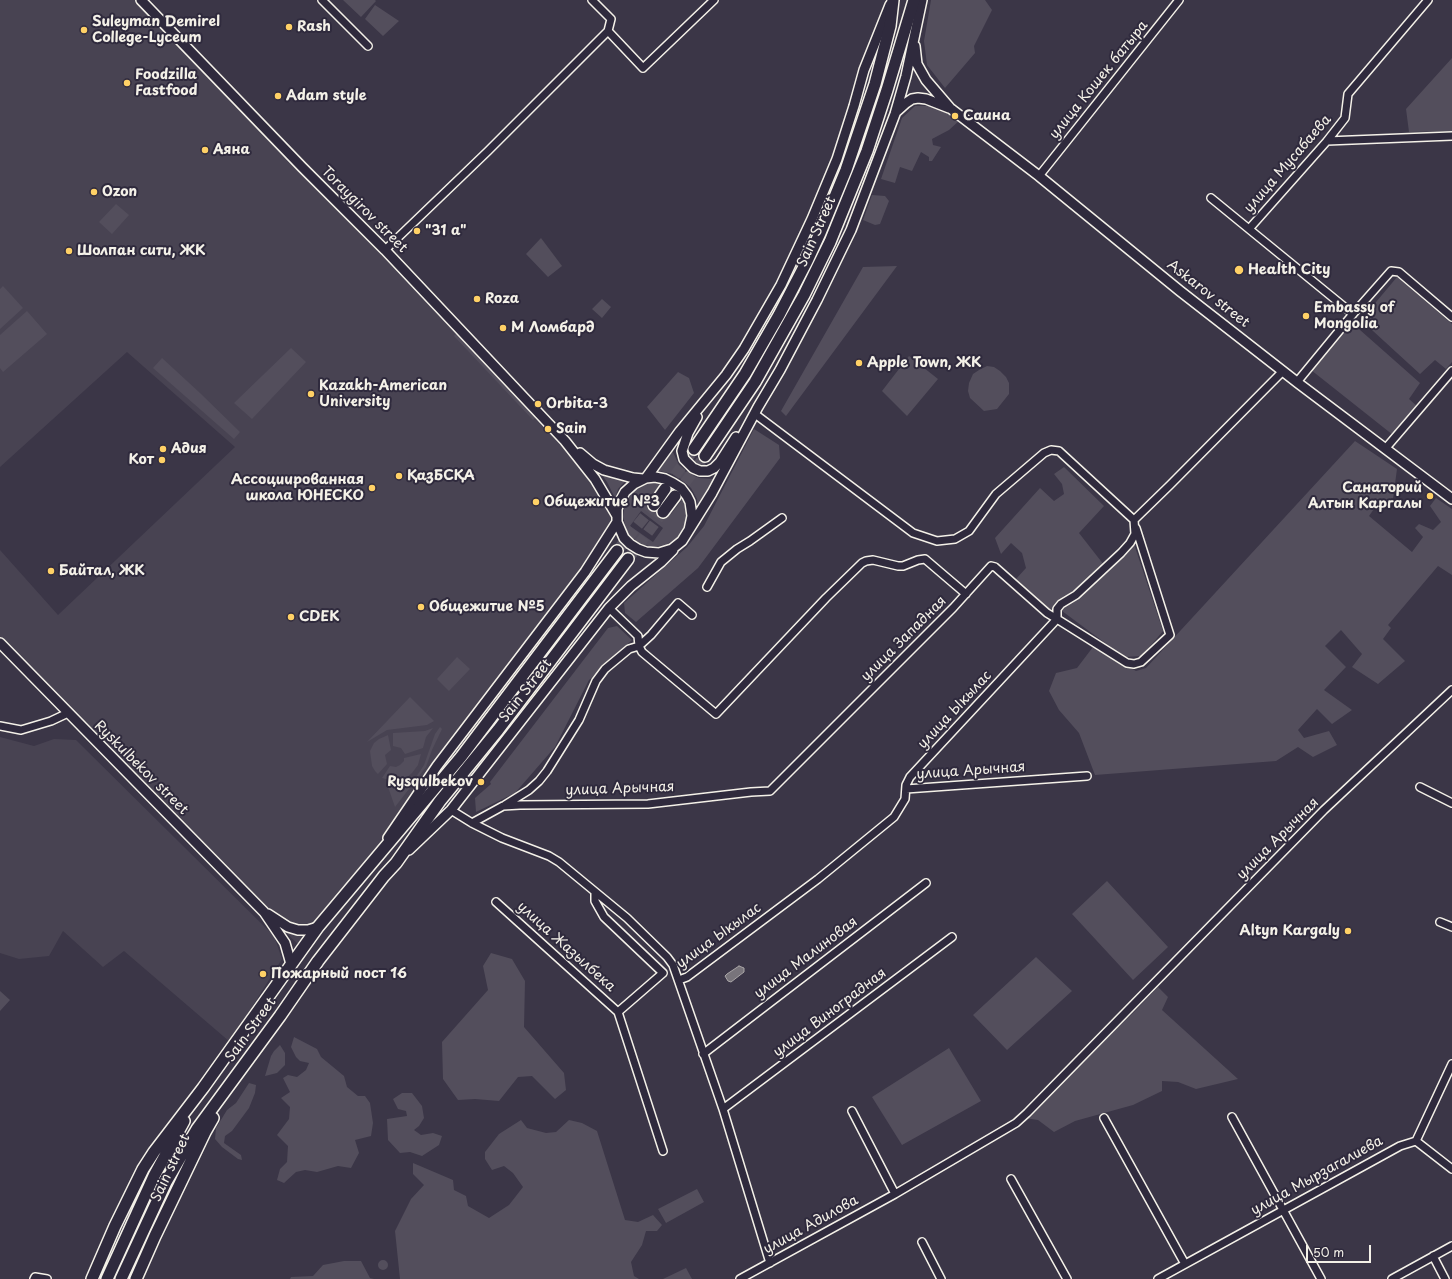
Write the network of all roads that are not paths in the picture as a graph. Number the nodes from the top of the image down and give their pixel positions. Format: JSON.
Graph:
{"nodes":[{"id":1,"x":140,"y":0,"type":"edge"},
{"id":2,"x":322,"y":0,"type":"edge"},
{"id":3,"x":592,"y":0,"type":"edge"},
{"id":4,"x":714,"y":0,"type":"edge"},
{"id":5,"x":892,"y":0,"type":"edge"},
{"id":6,"x":914,"y":0,"type":"edge"},
{"id":7,"x":922,"y":0,"type":"edge"},
{"id":8,"x":1179,"y":0,"type":"edge"},
{"id":9,"x":1428,"y":0,"type":"edge"},
{"id":10,"x":608,"y":31,"type":"junction"},
{"id":11,"x":913,"y":39,"type":"junction"},
{"id":12,"x":368,"y":46,"type":"dead end"},
{"id":13,"x":950,"y":108,"type":"junction"},
{"id":14,"x":895,"y":114,"type":"junction"},
{"id":15,"x":1452,"y":136,"type":"edge"},
{"id":16,"x":1327,"y":141,"type":"junction"},
{"id":17,"x":1039,"y":176,"type":"junction"},
{"id":18,"x":1211,"y":198,"type":"dead end"},
{"id":19,"x":1249,"y":229,"type":"junction"},
{"id":20,"x":385,"y":250,"type":"junction"},
{"id":21,"x":1353,"y":314,"type":"junction"},
{"id":22,"x":1452,"y":317,"type":"edge"},
{"id":23,"x":1283,"y":371,"type":"junction"},
{"id":24,"x":1452,"y":371,"type":"edge"},
{"id":25,"x":1297,"y":382,"type":"junction"},
{"id":26,"x":709,"y":396,"type":"junction"},
{"id":27,"x":755,"y":414,"type":"junction"},
{"id":28,"x":565,"y":441,"type":"junction"},
{"id":29,"x":694,"y":449,"type":"tunnel mouth"},
{"id":30,"x":1385,"y":449,"type":"junction"},
{"id":31,"x":705,"y":456,"type":"tunnel mouth"},
{"id":32,"x":644,"y":479,"type":"junction"},
{"id":33,"x":665,"y":489,"type":"tunnel mouth"},
{"id":34,"x":675,"y":496,"type":"tunnel mouth"},
{"id":35,"x":1452,"y":499,"type":"edge"},
{"id":36,"x":654,"y":505,"type":"tunnel mouth"},
{"id":37,"x":663,"y":512,"type":"tunnel mouth"},
{"id":38,"x":782,"y":518,"type":"dead end"},
{"id":39,"x":617,"y":519,"type":"junction"},
{"id":40,"x":1134,"y":520,"type":"junction"},
{"id":41,"x":689,"y":530,"type":"junction"},
{"id":42,"x":682,"y":541,"type":"junction"},
{"id":43,"x":617,"y":551,"type":"tunnel mouth"},
{"id":44,"x":628,"y":559,"type":"tunnel mouth"},
{"id":45,"x":707,"y":587,"type":"dead end"},
{"id":46,"x":966,"y":594,"type":"junction"},
{"id":47,"x":609,"y":608,"type":"junction"},
{"id":48,"x":692,"y":615,"type":"dead end"},
{"id":49,"x":1057,"y":619,"type":"junction"},
{"id":50,"x":0,"y":643,"type":"edge"},
{"id":51,"x":639,"y":646,"type":"junction"},
{"id":52,"x":1452,"y":690,"type":"edge"},
{"id":53,"x":68,"y":713,"type":"junction"},
{"id":54,"x":0,"y":726,"type":"edge"},
{"id":55,"x":1087,"y":776,"type":"dead end"},
{"id":56,"x":1420,"y":786,"type":"dead end"},
{"id":57,"x":773,"y":789,"type":"joint"},
{"id":58,"x":906,"y":789,"type":"junction"},
{"id":59,"x":1452,"y":803,"type":"edge"},
{"id":60,"x":503,"y":806,"type":"junction"},
{"id":61,"x":451,"y":810,"type":"junction"},
{"id":62,"x":472,"y":823,"type":"junction"},
{"id":63,"x":396,"y":863,"type":"junction"},
{"id":64,"x":371,"y":864,"type":"junction"},
{"id":65,"x":926,"y":884,"type":"dead end"},
{"id":66,"x":595,"y":892,"type":"junction"},
{"id":67,"x":496,"y":902,"type":"dead end"},
{"id":68,"x":264,"y":912,"type":"junction"},
{"id":69,"x":1440,"y":922,"type":"dead end"},
{"id":70,"x":318,"y":927,"type":"junction"},
{"id":71,"x":1452,"y":927,"type":"edge"},
{"id":72,"x":952,"y":937,"type":"dead end"},
{"id":73,"x":291,"y":964,"type":"junction"},
{"id":74,"x":679,"y":980,"type":"junction"},
{"id":75,"x":618,"y":1012,"type":"junction"},
{"id":76,"x":703,"y":1054,"type":"junction"},
{"id":77,"x":1452,"y":1064,"type":"edge"},
{"id":78,"x":239,"y":1072,"type":"junction"},
{"id":79,"x":203,"y":1088,"type":"junction"},
{"id":80,"x":723,"y":1109,"type":"junction"},
{"id":81,"x":852,"y":1111,"type":"dead end"},
{"id":82,"x":1232,"y":1117,"type":"dead end"},
{"id":83,"x":1104,"y":1118,"type":"dead end"},
{"id":84,"x":1416,"y":1141,"type":"junction"},
{"id":85,"x":663,"y":1150,"type":"dead end"},
{"id":86,"x":1452,"y":1169,"type":"edge"},
{"id":87,"x":1012,"y":1179,"type":"dead end"},
{"id":88,"x":895,"y":1194,"type":"junction"},
{"id":89,"x":1284,"y":1210,"type":"junction"},
{"id":90,"x":922,"y":1242,"type":"dead end"},
{"id":91,"x":1452,"y":1246,"type":"edge"},
{"id":92,"x":1434,"y":1256,"type":"junction"},
{"id":93,"x":770,"y":1263,"type":"junction"},
{"id":94,"x":1185,"y":1264,"type":"junction"},
{"id":95,"x":752,"y":1276,"type":"edge"},
{"id":96,"x":34,"y":1279,"type":"edge"},
{"id":97,"x":47,"y":1279,"type":"edge"},
{"id":98,"x":92,"y":1279,"type":"edge"},
{"id":99,"x":107,"y":1279,"type":"edge"},
{"id":100,"x":121,"y":1279,"type":"edge"},
{"id":101,"x":136,"y":1279,"type":"edge"},
{"id":102,"x":740,"y":1279,"type":"edge"},
{"id":103,"x":941,"y":1279,"type":"edge"},
{"id":104,"x":1067,"y":1279,"type":"edge"},
{"id":105,"x":1158,"y":1279,"type":"edge"},
{"id":106,"x":1321,"y":1279,"type":"edge"},
{"id":107,"x":1392,"y":1279,"type":"edge"},
{"id":108,"x":1445,"y":1279,"type":"edge"}],
"edges":[{"from":1,"to":20,"type":"street","name":"Toraygirov street"},
{"from":2,"to":12,"type":"street"},
{"from":3,"to":10,"type":"street"},
{"from":4,"to":10,"type":"street"},
{"from":5,"to":26,"type":"street"},
{"from":5,"to":29,"type":"main road","name":"Sain Street"},
{"from":6,"to":31,"type":"main road","name":"Sain Street"},
{"from":7,"to":11,"type":"street"},
{"from":8,"to":17,"type":"street","name":"улица Кошек батыра"},
{"from":9,"to":16,"type":"street","name":"улица Мусабаева"},
{"from":10,"to":20,"type":"street"},
{"from":11,"to":13,"type":"street"},
{"from":11,"to":14,"type":"street"},
{"from":13,"to":14,"type":"street"},
{"from":13,"to":17,"type":"street","name":"Askarov street"},
{"from":14,"to":27,"type":"street"},
{"from":15,"to":16,"type":"street"},
{"from":16,"to":19,"type":"street","name":"улица Мусабаева"},
{"from":17,"to":23,"type":"street","name":"Askarov street"},
{"from":18,"to":19,"type":"street","name":"улица Мусабаева"},
{"from":19,"to":21,"type":"street","name":"улица Мусабаева"},
{"from":20,"to":28,"type":"street","name":"Toraygirov street"},
{"from":21,"to":22,"type":"street"},
{"from":21,"to":25,"type":"street"},
{"from":23,"to":25,"type":"street","name":"Askarov street"},
{"from":23,"to":40,"type":"street"},
{"from":24,"to":30,"type":"street"},
{"from":25,"to":30,"type":"street","name":"Askarov street"},
{"from":26,"to":27,"type":"street"},
{"from":26,"to":32,"type":"street"},
{"from":27,"to":40,"type":"street"},
{"from":27,"to":41,"type":"street"},
{"from":28,"to":32,"type":"street"},
{"from":28,"to":39,"type":"street"},
{"from":30,"to":35,"type":"street","name":"Askarov street"},
{"from":32,"to":39,"type":"street"},
{"from":32,"to":41,"type":"street"},
{"from":33,"to":36,"type":"main road"},
{"from":34,"to":37,"type":"main road"},
{"from":38,"to":45,"type":"street"},
{"from":39,"to":42,"type":"street"},
{"from":39,"to":64,"type":"street","name":"Sain Street"},
{"from":40,"to":49,"type":"street"},
{"from":40,"to":49,"type":"street"},
{"from":41,"to":42,"type":"street"},
{"from":42,"to":47,"type":"street","name":"Sain Street"},
{"from":43,"to":64,"type":"main road","name":"Sain Street"},
{"from":44,"to":63,"type":"main road","name":"Sain Street"},
{"from":46,"to":49,"type":"street","name":"улица Западная"},
{"from":46,"to":51,"type":"street"},
{"from":46,"to":57,"type":"street","name":"улица Западная"},
{"from":47,"to":51,"type":"street"},
{"from":47,"to":61,"type":"street","name":"Sain Street"},
{"from":48,"to":51,"type":"street"},
{"from":49,"to":58,"type":"street","name":"улица Ыкылас"},
{"from":50,"to":53,"type":"street","name":"Ryskulbekov street"},
{"from":51,"to":60,"type":"street"},
{"from":52,"to":88,"type":"street","name":"улица Арычная"},
{"from":53,"to":54,"type":"street"},
{"from":53,"to":68,"type":"street","name":"Ryskulbekov street"},
{"from":55,"to":58,"type":"street","name":"улица Арычная"},
{"from":56,"to":59,"type":"street"},
{"from":57,"to":60,"type":"street","name":"улица Арычная"},
{"from":58,"to":74,"type":"street","name":"улица Ыкылас"},
{"from":60,"to":62,"type":"street","name":"улица Арычная"},
{"from":61,"to":62,"type":"street"},
{"from":61,"to":63,"type":"street","name":"Sain Street"},
{"from":62,"to":66,"type":"street"},
{"from":63,"to":78,"type":"main road","name":"Sain Street"},
{"from":64,"to":70,"type":"main road","name":"Sain Street"},
{"from":65,"to":76,"type":"street","name":"улица Малиновая"},
{"from":66,"to":74,"type":"street"},
{"from":66,"to":75,"type":"street","name":"улица Жазылбека"},
{"from":67,"to":75,"type":"street","name":"улица Жазылбека"},
{"from":68,"to":70,"type":"street"},
{"from":68,"to":73,"type":"street"},
{"from":69,"to":71,"type":"street"},
{"from":70,"to":73,"type":"main road","name":"Sain Street"},
{"from":72,"to":80,"type":"street","name":"улица Виноградная"},
{"from":73,"to":79,"type":"main road","name":"Sain Street"},
{"from":74,"to":76,"type":"street"},
{"from":75,"to":85,"type":"street","name":"улица Жазылбека"},
{"from":76,"to":80,"type":"street"},
{"from":77,"to":84,"type":"street"},
{"from":78,"to":100,"type":"main road","name":"Sain Street"},
{"from":78,"to":101,"type":"main road","name":"Sain street"},
{"from":79,"to":98,"type":"main road","name":"Sain street"},
{"from":79,"to":99,"type":"main road","name":"Sain Street"},
{"from":80,"to":93,"type":"street"},
{"from":81,"to":88,"type":"street"},
{"from":82,"to":89,"type":"street"},
{"from":83,"to":94,"type":"street"},
{"from":84,"to":86,"type":"street"},
{"from":84,"to":89,"type":"street","name":"улица Мырзагалиева"},
{"from":87,"to":104,"type":"street"},
{"from":88,"to":93,"type":"street","name":"улица Адилова"},
{"from":89,"to":94,"type":"street","name":"улица Мырзагалиева"},
{"from":89,"to":106,"type":"street"},
{"from":90,"to":103,"type":"street"},
{"from":91,"to":92,"type":"street"},
{"from":92,"to":107,"type":"street"},
{"from":92,"to":108,"type":"street"},
{"from":93,"to":95,"type":"street","name":"улица Адилова"},
{"from":94,"to":105,"type":"street","name":"улица Мырзагалиева"},
{"from":95,"to":102,"type":"street","name":"улица Адилова"},
{"from":96,"to":97,"type":"street"}]}
